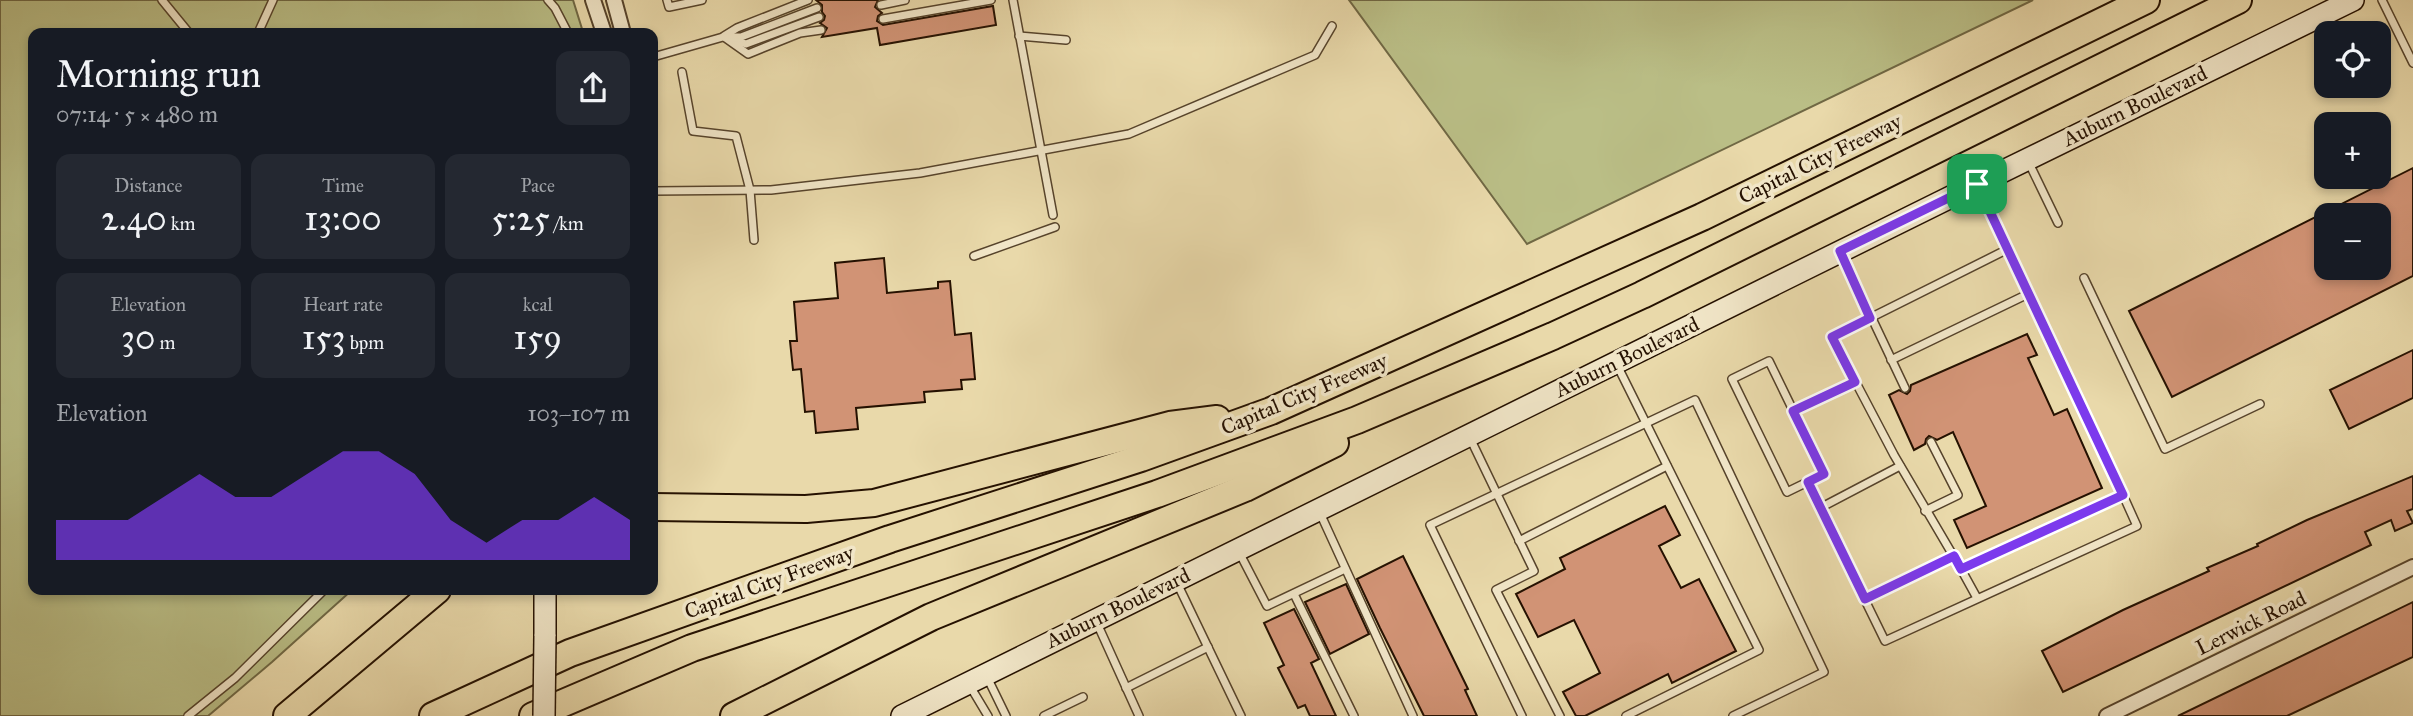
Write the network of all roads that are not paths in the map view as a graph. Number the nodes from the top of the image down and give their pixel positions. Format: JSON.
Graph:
{"nodes":[{"id":1,"x":162,"y":0,"type":"edge"},
{"id":2,"x":273,"y":0,"type":"edge"},
{"id":3,"x":548,"y":0,"type":"edge"},
{"id":4,"x":593,"y":0,"type":"edge"},
{"id":5,"x":614,"y":0,"type":"edge"},
{"id":6,"x":667,"y":0,"type":"edge"},
{"id":7,"x":702,"y":0,"type":"edge"},
{"id":8,"x":808,"y":0,"type":"edge"},
{"id":9,"x":905,"y":0,"type":"edge"},
{"id":10,"x":991,"y":0,"type":"edge"},
{"id":11,"x":1013,"y":0,"type":"edge"},
{"id":12,"x":2146,"y":0,"type":"edge"},
{"id":13,"x":2238,"y":0,"type":"edge"},
{"id":14,"x":2353,"y":0,"type":"edge"},
{"id":15,"x":2382,"y":0,"type":"edge"},
{"id":16,"x":881,"y":5,"type":"dead end"},
{"id":17,"x":817,"y":8,"type":"dead end"},
{"id":18,"x":819,"y":17,"type":"dead end"},
{"id":19,"x":883,"y":19,"type":"dead end"},
{"id":20,"x":1332,"y":26,"type":"dead end"},
{"id":21,"x":185,"y":28,"type":"edge"},
{"id":22,"x":260,"y":28,"type":"edge"},
{"id":23,"x":565,"y":28,"type":"edge"},
{"id":24,"x":602,"y":28,"type":"edge"},
{"id":25,"x":622,"y":28,"type":"edge"},
{"id":26,"x":821,"y":30,"type":"dead end"},
{"id":27,"x":1019,"y":36,"type":"junction"},
{"id":28,"x":723,"y":37,"type":"junction"},
{"id":29,"x":1066,"y":40,"type":"dead end"},
{"id":30,"x":658,"y":56,"type":"edge"},
{"id":31,"x":2413,"y":64,"type":"edge"},
{"id":32,"x":682,"y":72,"type":"dead end"},
{"id":33,"x":1041,"y":150,"type":"junction"},
{"id":34,"x":2027,"y":159,"type":"junction"},
{"id":35,"x":1977,"y":184,"type":"junction"},
{"id":36,"x":750,"y":190,"type":"junction"},
{"id":37,"x":658,"y":191,"type":"edge"},
{"id":38,"x":1053,"y":215,"type":"dead end"},
{"id":39,"x":2058,"y":223,"type":"dead end"},
{"id":40,"x":1055,"y":227,"type":"dead end"},
{"id":41,"x":754,"y":240,"type":"dead end"},
{"id":42,"x":2008,"y":250,"type":"junction"},
{"id":43,"x":1840,"y":251,"type":"junction"},
{"id":44,"x":974,"y":256,"type":"dead end"},
{"id":45,"x":2084,"y":278,"type":"dead end"},
{"id":46,"x":2028,"y":294,"type":"junction"},
{"id":47,"x":1870,"y":318,"type":"junction"},
{"id":48,"x":1553,"y":336,"type":"junction"},
{"id":49,"x":1891,"y":360,"type":"junction"},
{"id":50,"x":1616,"y":362,"type":"junction"},
{"id":51,"x":1855,"y":382,"type":"junction"},
{"id":52,"x":1905,"y":388,"type":"dead end"},
{"id":53,"x":2260,"y":404,"type":"dead end"},
{"id":54,"x":1271,"y":411,"type":"junction"},
{"id":55,"x":1793,"y":411,"type":"junction"},
{"id":56,"x":1646,"y":423,"type":"junction"},
{"id":57,"x":1469,"y":435,"type":"junction"},
{"id":58,"x":1931,"y":442,"type":"dead end"},
{"id":59,"x":1667,"y":466,"type":"junction"},
{"id":60,"x":1900,"y":466,"type":"junction"},
{"id":61,"x":1808,"y":482,"type":"junction"},
{"id":62,"x":1497,"y":494,"type":"junction"},
{"id":63,"x":2123,"y":495,"type":"junction"},
{"id":64,"x":658,"y":507,"type":"edge"},
{"id":65,"x":1820,"y":508,"type":"junction"},
{"id":66,"x":1318,"y":509,"type":"junction"},
{"id":67,"x":1925,"y":511,"type":"junction"},
{"id":68,"x":1519,"y":541,"type":"junction"},
{"id":69,"x":1237,"y":548,"type":"junction"},
{"id":70,"x":1954,"y":556,"type":"junction"},
{"id":71,"x":2413,"y":567,"type":"edge"},
{"id":72,"x":1345,"y":569,"type":"junction"},
{"id":73,"x":1961,"y":569,"type":"junction"},
{"id":74,"x":1175,"y":579,"type":"junction"},
{"id":75,"x":1294,"y":594,"type":"junction"},
{"id":76,"x":319,"y":595,"type":"edge"},
{"id":77,"x":432,"y":595,"type":"edge"},
{"id":78,"x":545,"y":595,"type":"edge"},
{"id":79,"x":1977,"y":598,"type":"junction"},
{"id":80,"x":1865,"y":599,"type":"junction"},
{"id":81,"x":1095,"y":620,"type":"junction"},
{"id":82,"x":1208,"y":647,"type":"junction"},
{"id":83,"x":976,"y":678,"type":"junction"},
{"id":84,"x":1126,"y":688,"type":"junction"},
{"id":85,"x":1083,"y":697,"type":"dead end"},
{"id":86,"x":188,"y":716,"type":"edge"},
{"id":87,"x":287,"y":716,"type":"edge"},
{"id":88,"x":433,"y":716,"type":"edge"},
{"id":89,"x":533,"y":716,"type":"edge"},
{"id":90,"x":544,"y":716,"type":"edge"},
{"id":91,"x":734,"y":716,"type":"edge"},
{"id":92,"x":902,"y":716,"type":"edge"},
{"id":93,"x":988,"y":716,"type":"edge"},
{"id":94,"x":1006,"y":716,"type":"edge"},
{"id":95,"x":1044,"y":716,"type":"edge"},
{"id":96,"x":1139,"y":716,"type":"edge"},
{"id":97,"x":1241,"y":716,"type":"edge"},
{"id":98,"x":1354,"y":716,"type":"edge"},
{"id":99,"x":1413,"y":716,"type":"edge"},
{"id":100,"x":1522,"y":716,"type":"edge"},
{"id":101,"x":1560,"y":716,"type":"edge"},
{"id":102,"x":1626,"y":716,"type":"edge"},
{"id":103,"x":1733,"y":716,"type":"edge"},
{"id":104,"x":2107,"y":716,"type":"edge"}],
"edges":[{"from":1,"to":21,"type":"lane"},
{"from":2,"to":22,"type":"lane"},
{"from":3,"to":23,"type":"lane"},
{"from":4,"to":24,"type":"street"},
{"from":5,"to":25,"type":"street"},
{"from":6,"to":7,"type":"lane"},
{"from":8,"to":28,"type":"lane"},
{"from":9,"to":16,"type":"lane"},
{"from":10,"to":19,"type":"lane"},
{"from":11,"to":27,"type":"lane"},
{"from":12,"to":54,"type":"highway","name":"Capital City Freeway"},
{"from":13,"to":48,"type":"highway","name":"Capital City Freeway"},
{"from":14,"to":34,"type":"main road","name":"Auburn Boulevard"},
{"from":15,"to":31,"type":"lane"},
{"from":17,"to":28,"type":"lane"},
{"from":18,"to":28,"type":"lane"},
{"from":20,"to":33,"type":"lane"},
{"from":26,"to":28,"type":"lane"},
{"from":27,"to":29,"type":"lane"},
{"from":27,"to":33,"type":"lane"},
{"from":28,"to":30,"type":"lane"},
{"from":32,"to":36,"type":"lane"},
{"from":33,"to":36,"type":"lane"},
{"from":33,"to":38,"type":"lane"},
{"from":34,"to":35,"type":"main road","name":"Auburn Boulevard"},
{"from":34,"to":39,"type":"lane"},
{"from":35,"to":42,"type":"lane"},
{"from":35,"to":43,"type":"main road","name":"Auburn Boulevard"},
{"from":36,"to":37,"type":"lane"},
{"from":36,"to":41,"type":"lane"},
{"from":40,"to":44,"type":"lane"},
{"from":42,"to":46,"type":"lane"},
{"from":42,"to":47,"type":"lane"},
{"from":43,"to":47,"type":"lane"},
{"from":43,"to":50,"type":"main road","name":"Auburn Boulevard"},
{"from":45,"to":53,"type":"lane"},
{"from":46,"to":49,"type":"lane"},
{"from":46,"to":63,"type":"lane"},
{"from":47,"to":49,"type":"lane"},
{"from":47,"to":51,"type":"lane"},
{"from":48,"to":89,"type":"highway","name":"Capital City Freeway"},
{"from":48,"to":91,"type":"highway"},
{"from":49,"to":52,"type":"lane"},
{"from":50,"to":56,"type":"lane"},
{"from":50,"to":57,"type":"main road","name":"Auburn Boulevard"},
{"from":51,"to":55,"type":"lane"},
{"from":51,"to":60,"type":"lane"},
{"from":54,"to":64,"type":"highway"},
{"from":54,"to":88,"type":"highway","name":"Capital City Freeway"},
{"from":55,"to":61,"type":"lane"},
{"from":55,"to":61,"type":"lane"},
{"from":56,"to":59,"type":"lane"},
{"from":56,"to":62,"type":"lane"},
{"from":56,"to":103,"type":"lane"},
{"from":57,"to":62,"type":"lane"},
{"from":57,"to":66,"type":"main road","name":"Auburn Boulevard"},
{"from":58,"to":67,"type":"lane"},
{"from":59,"to":68,"type":"lane"},
{"from":59,"to":102,"type":"lane"},
{"from":60,"to":65,"type":"lane"},
{"from":60,"to":67,"type":"lane"},
{"from":61,"to":65,"type":"lane"},
{"from":62,"to":68,"type":"lane"},
{"from":62,"to":100,"type":"lane"},
{"from":63,"to":73,"type":"lane"},
{"from":63,"to":79,"type":"lane"},
{"from":65,"to":80,"type":"lane"},
{"from":66,"to":69,"type":"main road","name":"Auburn Boulevard"},
{"from":66,"to":72,"type":"lane"},
{"from":67,"to":70,"type":"lane"},
{"from":68,"to":101,"type":"lane"},
{"from":69,"to":74,"type":"main road","name":"Auburn Boulevard"},
{"from":69,"to":75,"type":"lane"},
{"from":70,"to":73,"type":"lane"},
{"from":70,"to":80,"type":"lane"},
{"from":71,"to":104,"type":"street","name":"Lerwick Road"},
{"from":72,"to":75,"type":"lane"},
{"from":72,"to":99,"type":"lane"},
{"from":73,"to":79,"type":"lane"},
{"from":74,"to":81,"type":"main road","name":"Auburn Boulevard"},
{"from":74,"to":82,"type":"lane"},
{"from":75,"to":98,"type":"lane"},
{"from":76,"to":86,"type":"lane"},
{"from":77,"to":87,"type":"highway"},
{"from":78,"to":90,"type":"main road","bridge":true},
{"from":79,"to":80,"type":"lane"},
{"from":81,"to":83,"type":"main road","name":"Auburn Boulevard"},
{"from":81,"to":84,"type":"lane"},
{"from":82,"to":84,"type":"lane"},
{"from":82,"to":97,"type":"lane"},
{"from":83,"to":92,"type":"main road","name":"Auburn Boulevard"},
{"from":83,"to":93,"type":"lane"},
{"from":83,"to":94,"type":"lane"},
{"from":84,"to":96,"type":"lane"},
{"from":85,"to":95,"type":"lane"}]}
